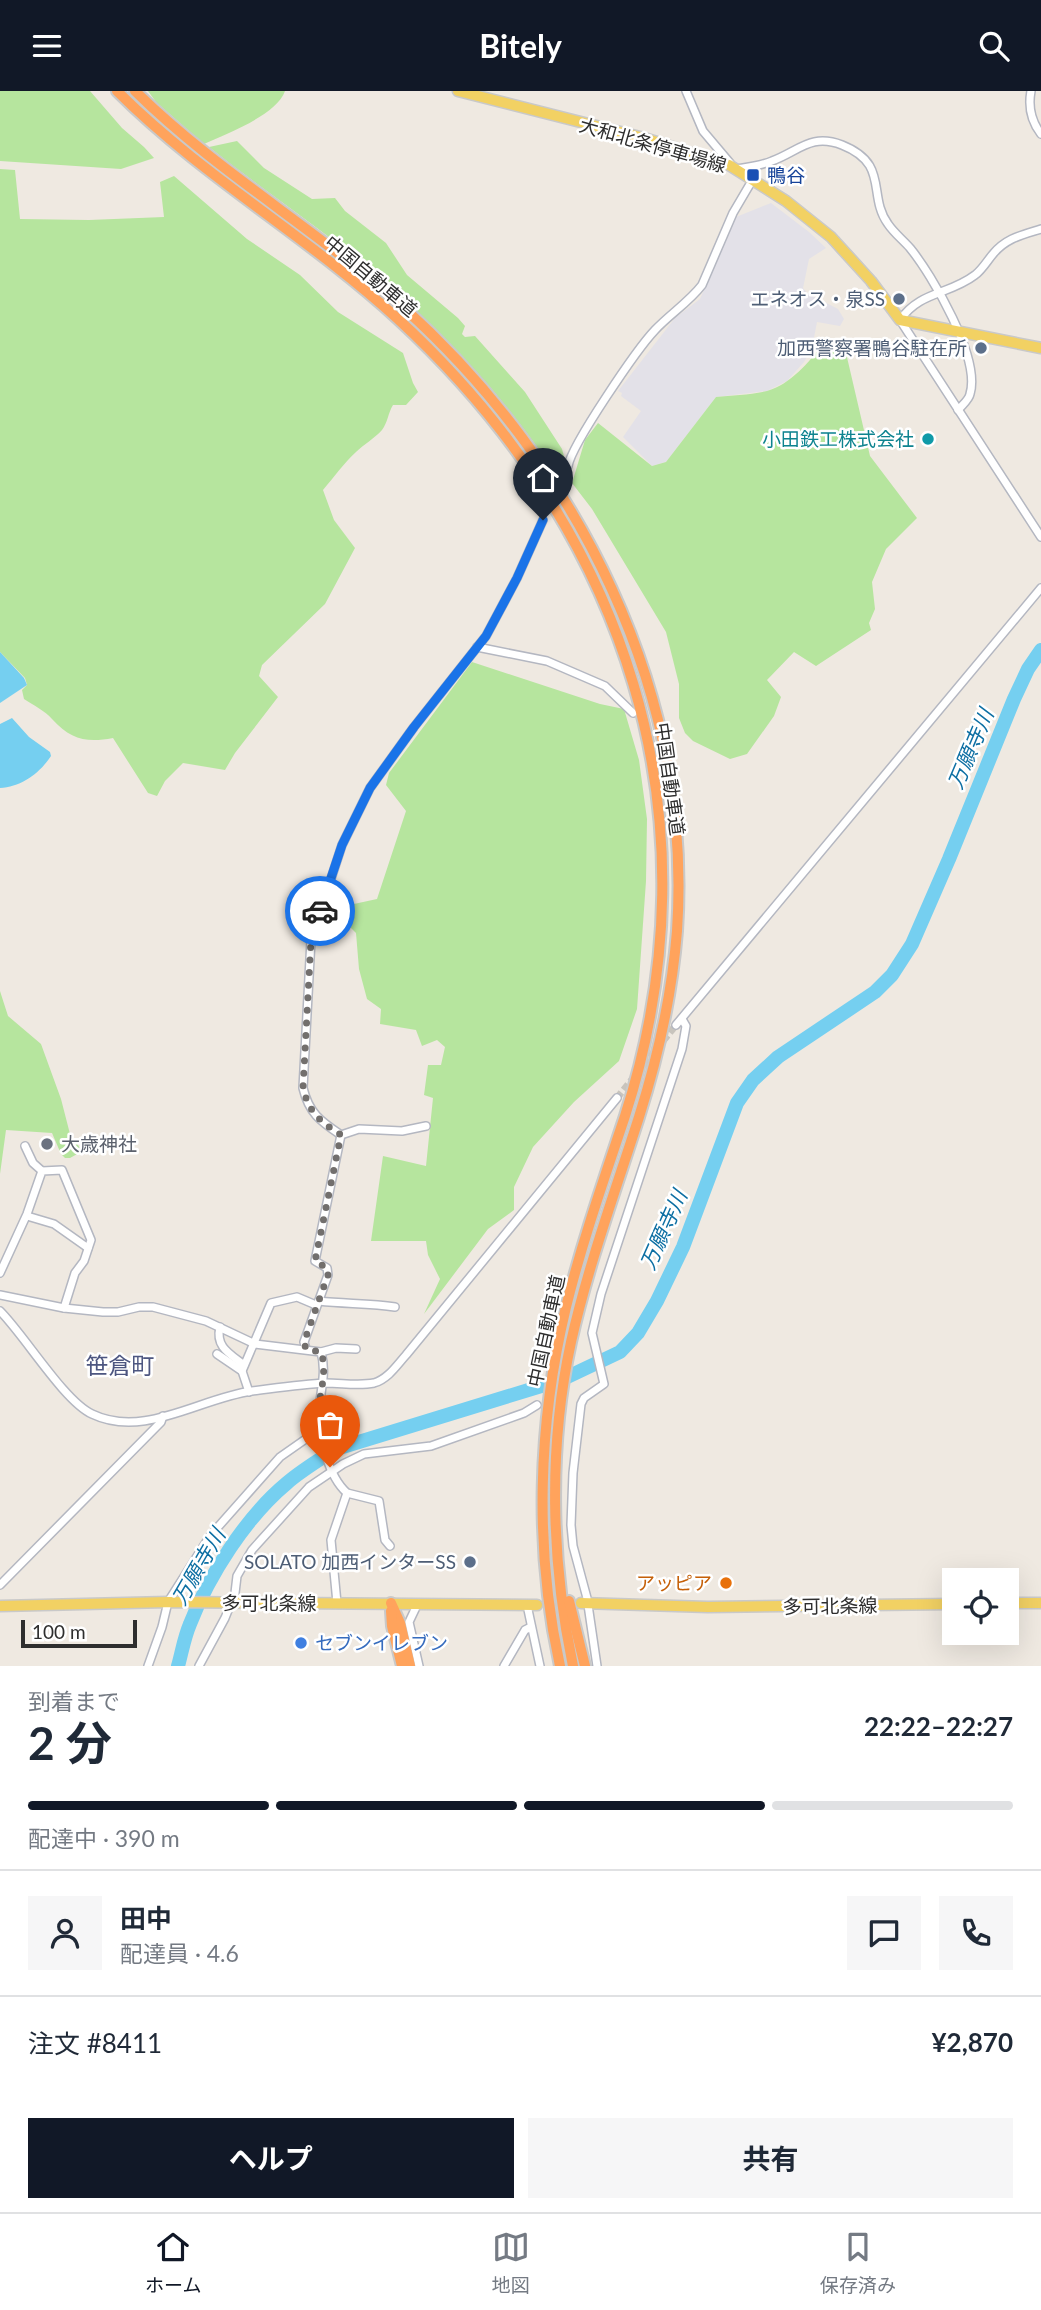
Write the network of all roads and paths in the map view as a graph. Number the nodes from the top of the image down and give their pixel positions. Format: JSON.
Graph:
{"nodes":[{"id":1,"x":117,"y":91,"type":"edge"},
{"id":2,"x":135,"y":91,"type":"edge"},
{"id":3,"x":458,"y":91,"type":"edge"},
{"id":4,"x":686,"y":91,"type":"edge"},
{"id":5,"x":1031,"y":91,"type":"edge"},
{"id":6,"x":1041,"y":134,"type":"edge"},
{"id":7,"x":733,"y":167,"type":"junction"},
{"id":8,"x":753,"y":179,"type":"junction"},
{"id":9,"x":1041,"y":229,"type":"edge"},
{"id":10,"x":939,"y":291,"type":"junction"},
{"id":11,"x":900,"y":320,"type":"junction"},
{"id":12,"x":958,"y":333,"type":"junction"},
{"id":13,"x":1041,"y":348,"type":"edge"},
{"id":14,"x":958,"y":410,"type":"junction"},
{"id":15,"x":568,"y":466,"type":"tunnel mouth"},
{"id":16,"x":543,"y":520,"type":"dead end"},
{"id":17,"x":1041,"y":537,"type":"edge"},
{"id":18,"x":1041,"y":588,"type":"edge"},
{"id":19,"x":477,"y":647,"type":"junction"},
{"id":20,"x":633,"y":713,"type":"dead end"},
{"id":21,"x":617,"y":1097,"type":"tunnel mouth"},
{"id":22,"x":426,"y":1126,"type":"dead end"},
{"id":23,"x":341,"y":1135,"type":"junction"},
{"id":24,"x":25,"y":1146,"type":"dead end"},
{"id":25,"x":42,"y":1171,"type":"junction"},
{"id":26,"x":27,"y":1216,"type":"junction"},
{"id":27,"x":88,"y":1248,"type":"junction"},
{"id":28,"x":0,"y":1273,"type":"edge"},
{"id":29,"x":0,"y":1295,"type":"edge"},
{"id":30,"x":318,"y":1303,"type":"junction"},
{"id":31,"x":395,"y":1307,"type":"dead end"},
{"id":32,"x":64,"y":1308,"type":"junction"},
{"id":33,"x":0,"y":1311,"type":"edge"},
{"id":34,"x":220,"y":1327,"type":"junction"},
{"id":35,"x":255,"y":1344,"type":"junction"},
{"id":36,"x":306,"y":1349,"type":"junction"},
{"id":37,"x":356,"y":1349,"type":"dead end"},
{"id":38,"x":321,"y":1352,"type":"junction"},
{"id":39,"x":217,"y":1354,"type":"dead end"},
{"id":40,"x":243,"y":1368,"type":"junction"},
{"id":41,"x":323,"y":1383,"type":"junction"},
{"id":42,"x":249,"y":1391,"type":"junction"},
{"id":43,"x":543,"y":1406,"type":"junction"},
{"id":44,"x":163,"y":1416,"type":"junction"},
{"id":45,"x":321,"y":1432,"type":"junction"},
{"id":46,"x":331,"y":1469,"type":"junction"},
{"id":47,"x":347,"y":1493,"type":"junction"},
{"id":48,"x":555,"y":1498,"type":"junction"},
{"id":49,"x":390,"y":1546,"type":"dead end"},
{"id":50,"x":0,"y":1585,"type":"edge"},
{"id":51,"x":172,"y":1602,"type":"junction"},
{"id":52,"x":337,"y":1603,"type":"junction"},
{"id":53,"x":391,"y":1603,"type":"junction"},
{"id":54,"x":418,"y":1603,"type":"junction"},
{"id":55,"x":584,"y":1603,"type":"junction"},
{"id":56,"x":1019,"y":1603,"type":"edge"},
{"id":57,"x":1041,"y":1603,"type":"edge"},
{"id":58,"x":229,"y":1604,"type":"junction"},
{"id":59,"x":942,"y":1604,"type":"edge"},
{"id":60,"x":532,"y":1605,"type":"joint"},
{"id":61,"x":0,"y":1607,"type":"edge"},
{"id":62,"x":531,"y":1627,"type":"junction"},
{"id":63,"x":148,"y":1666,"type":"edge"},
{"id":64,"x":199,"y":1666,"type":"edge"},
{"id":65,"x":402,"y":1666,"type":"edge"},
{"id":66,"x":410,"y":1666,"type":"edge"},
{"id":67,"x":419,"y":1666,"type":"edge"},
{"id":68,"x":504,"y":1666,"type":"edge"},
{"id":69,"x":540,"y":1666,"type":"edge"},
{"id":70,"x":560,"y":1666,"type":"edge"},
{"id":71,"x":573,"y":1666,"type":"edge"},
{"id":72,"x":585,"y":1666,"type":"edge"},
{"id":73,"x":597,"y":1666,"type":"edge"}],
"edges":[{"from":1,"to":43,"type":"highway","name":"中国自動車道"},
{"from":2,"to":48,"type":"highway","name":"中国自動車道"},
{"from":3,"to":7,"type":"main road","name":"大和北条停車場線"},
{"from":4,"to":7,"type":"street"},
{"from":5,"to":6,"type":"street"},
{"from":7,"to":8,"type":"main road","name":"大和北条停車場線"},
{"from":7,"to":10,"type":"street"},
{"from":8,"to":11,"type":"main road","name":"大和北条停車場線"},
{"from":8,"to":15,"type":"street"},
{"from":9,"to":10,"type":"street"},
{"from":10,"to":11,"type":"street"},
{"from":10,"to":12,"type":"street"},
{"from":11,"to":12,"type":"main road"},
{"from":11,"to":14,"type":"street"},
{"from":12,"to":13,"type":"main road"},
{"from":12,"to":14,"type":"street"},
{"from":14,"to":17,"type":"street"},
{"from":16,"to":19,"type":"street"},
{"from":18,"to":55,"type":"street"},
{"from":19,"to":20,"type":"street"},
{"from":19,"to":23,"type":"street"},
{"from":21,"to":41,"type":"street"},
{"from":22,"to":23,"type":"street"},
{"from":23,"to":30,"type":"street"},
{"from":24,"to":25,"type":"street"},
{"from":25,"to":26,"type":"street"},
{"from":25,"to":27,"type":"street"},
{"from":26,"to":27,"type":"street"},
{"from":26,"to":28,"type":"street"},
{"from":27,"to":32,"type":"street"},
{"from":29,"to":32,"type":"street"},
{"from":30,"to":31,"type":"street"},
{"from":30,"to":35,"type":"street"},
{"from":30,"to":36,"type":"street"},
{"from":32,"to":34,"type":"street"},
{"from":33,"to":44,"type":"street"},
{"from":34,"to":35,"type":"street"},
{"from":34,"to":40,"type":"street"},
{"from":35,"to":36,"type":"street"},
{"from":35,"to":40,"type":"street"},
{"from":36,"to":38,"type":"street"},
{"from":37,"to":38,"type":"street"},
{"from":38,"to":41,"type":"street"},
{"from":39,"to":40,"type":"street"},
{"from":40,"to":42,"type":"street"},
{"from":41,"to":42,"type":"street"},
{"from":41,"to":45,"type":"street"},
{"from":42,"to":44,"type":"street"},
{"from":43,"to":46,"type":"street"},
{"from":43,"to":70,"type":"highway","name":"中国自動車道"},
{"from":44,"to":50,"type":"street"},
{"from":45,"to":46,"type":"street"},
{"from":45,"to":51,"type":"street"},
{"from":46,"to":47,"type":"street"},
{"from":46,"to":58,"type":"street"},
{"from":47,"to":49,"type":"street"},
{"from":47,"to":52,"type":"street"},
{"from":48,"to":71,"type":"highway","name":"中国自動車道"},
{"from":48,"to":72,"type":"highway"},
{"from":51,"to":58,"type":"main road","name":"多可北条線"},
{"from":51,"to":61,"type":"main road","name":"多可北条線"},
{"from":51,"to":63,"type":"street"},
{"from":52,"to":53,"type":"main road","name":"多可北条線"},
{"from":52,"to":58,"type":"main road","name":"多可北条線"},
{"from":53,"to":54,"type":"main road","name":"多可北条線"},
{"from":53,"to":65,"type":"highway"},
{"from":53,"to":66,"type":"highway"},
{"from":54,"to":60,"type":"main road","name":"多可北条線"},
{"from":54,"to":67,"type":"street"},
{"from":55,"to":59,"type":"main road","name":"多可北条線"},
{"from":55,"to":73,"type":"street"},
{"from":56,"to":57,"type":"main road"},
{"from":58,"to":64,"type":"street"},
{"from":60,"to":62,"type":"street"},
{"from":62,"to":68,"type":"street"},
{"from":62,"to":69,"type":"street"}]}
